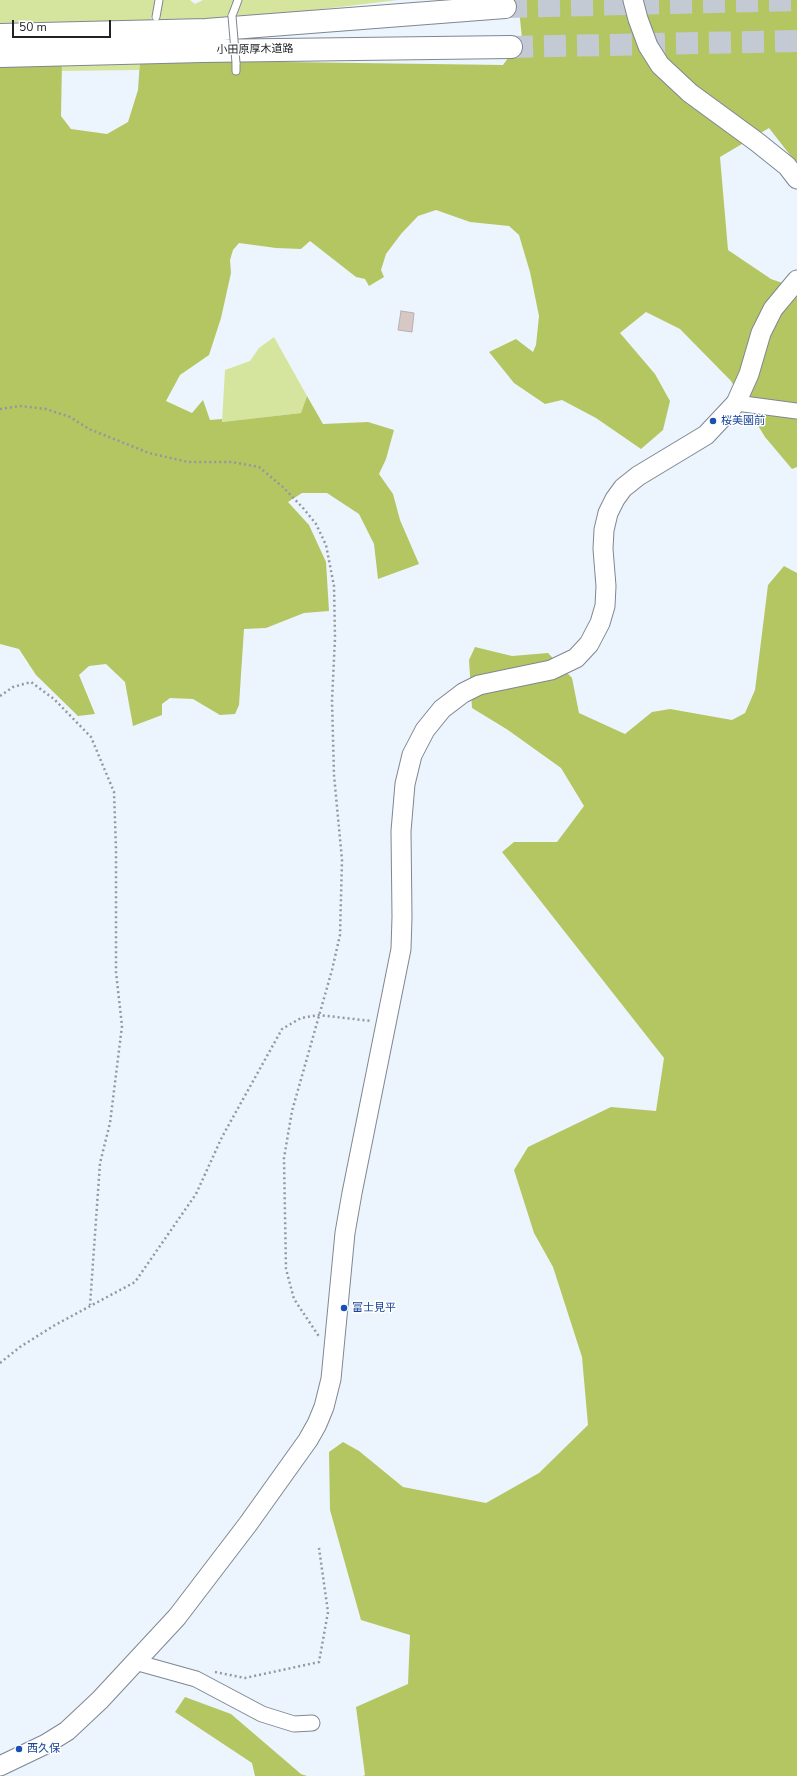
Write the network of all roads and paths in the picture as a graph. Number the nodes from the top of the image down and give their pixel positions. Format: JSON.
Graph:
{"nodes":[{"id":1,"x":159,"y":0,"type":"edge"},
{"id":2,"x":238,"y":0,"type":"edge"},
{"id":3,"x":633,"y":0,"type":"edge"},
{"id":4,"x":505,"y":7,"type":"tunnel mouth"},
{"id":5,"x":156,"y":17,"type":"dead end"},
{"id":6,"x":0,"y":35,"type":"edge"},
{"id":7,"x":511,"y":47,"type":"tunnel mouth"},
{"id":8,"x":0,"y":56,"type":"edge"},
{"id":9,"x":236,"y":71,"type":"dead end"},
{"id":10,"x":797,"y":179,"type":"edge"},
{"id":11,"x":797,"y":280,"type":"edge"},
{"id":12,"x":736,"y":403,"type":"junction"},
{"id":13,"x":0,"y":409,"type":"edge"},
{"id":14,"x":797,"y":411,"type":"edge"},
{"id":15,"x":0,"y":696,"type":"edge"},
{"id":16,"x":319,"y":1015,"type":"junction"},
{"id":17,"x":386,"y":1023,"type":"junction"},
{"id":18,"x":90,"y":1305,"type":"junction"},
{"id":19,"x":334,"y":1353,"type":"junction"},
{"id":20,"x":0,"y":1363,"type":"edge"},
{"id":21,"x":319,"y":1548,"type":"dead end"},
{"id":22,"x":135,"y":1662,"type":"junction"},
{"id":23,"x":196,"y":1679,"type":"junction"},
{"id":24,"x":312,"y":1723,"type":"dead end"},
{"id":25,"x":0,"y":1766,"type":"edge"}],
"edges":[{"from":1,"to":5,"type":"lane"},
{"from":2,"to":9,"type":"lane","bridge":true},
{"from":3,"to":10,"type":"street"},
{"from":4,"to":6,"type":"highway","name":"小田原厚木道路"},
{"from":7,"to":8,"type":"highway","name":"小田原厚木道路"},
{"from":11,"to":12,"type":"street"},
{"from":12,"to":14,"type":"street"},
{"from":12,"to":17,"type":"street"},
{"from":13,"to":16,"type":"path"},
{"from":15,"to":18,"type":"path"},
{"from":16,"to":17,"type":"path"},
{"from":16,"to":18,"type":"path"},
{"from":16,"to":19,"type":"path"},
{"from":17,"to":19,"type":"street"},
{"from":18,"to":20,"type":"path"},
{"from":19,"to":22,"type":"street"},
{"from":21,"to":23,"type":"path"},
{"from":22,"to":23,"type":"street"},
{"from":22,"to":25,"type":"street"},
{"from":23,"to":24,"type":"street"}]}
